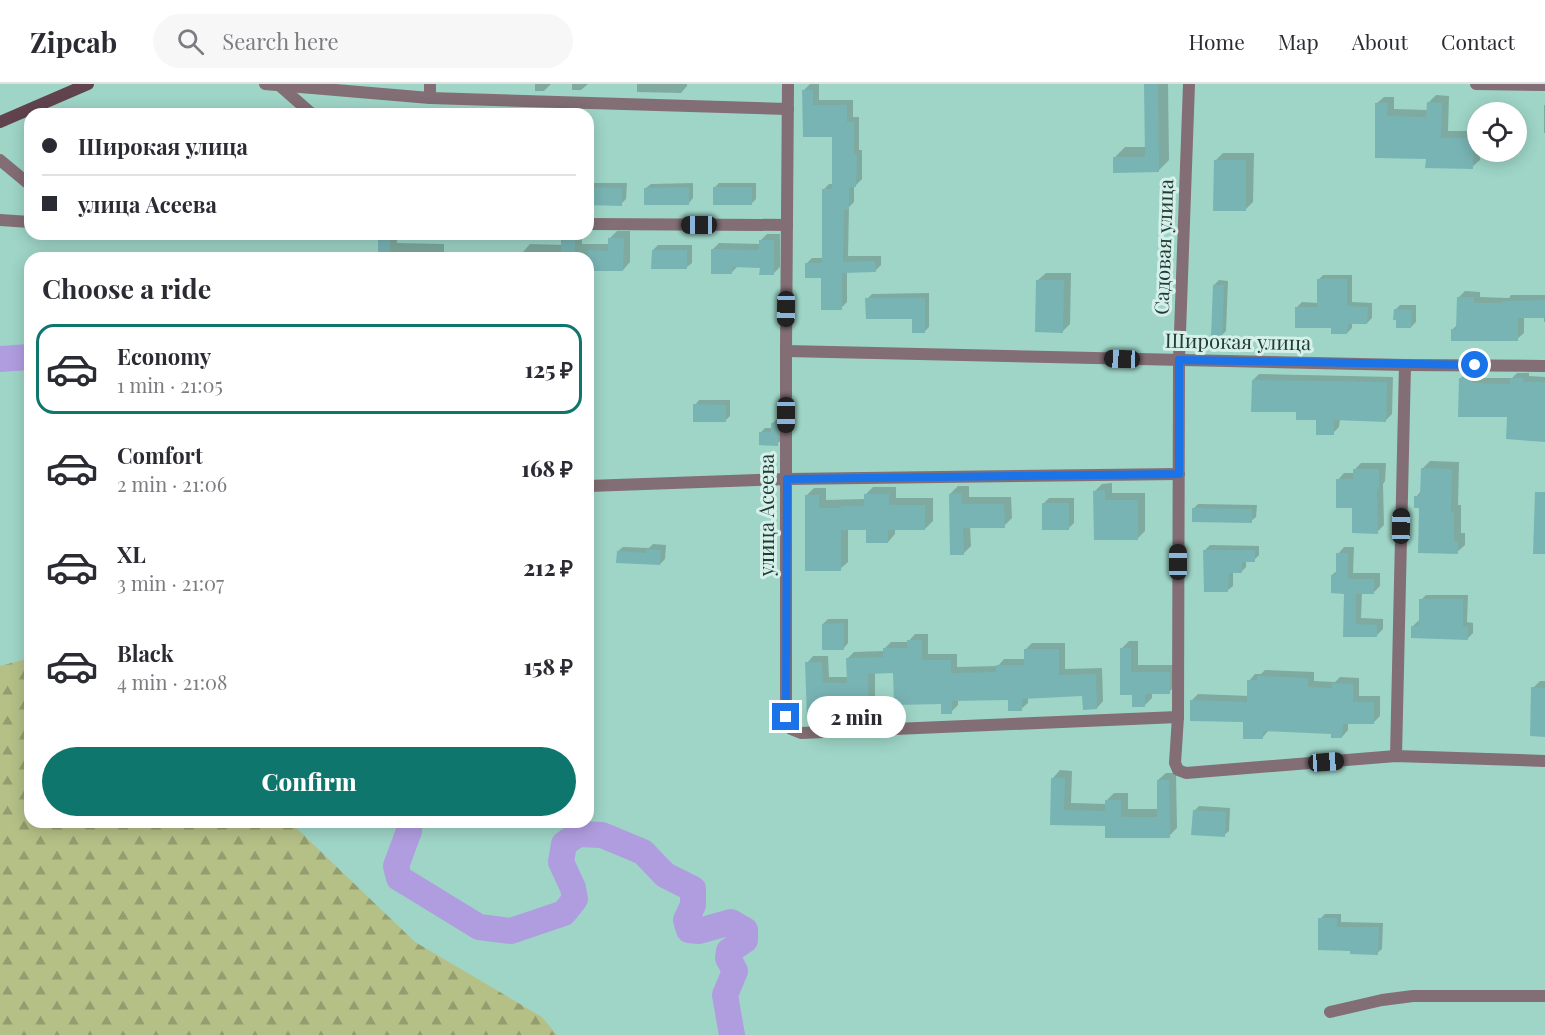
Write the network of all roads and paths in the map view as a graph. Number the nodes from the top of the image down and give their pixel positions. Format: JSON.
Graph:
{"nodes":[{"id":1,"x":88,"y":84,"type":"edge"},
{"id":2,"x":265,"y":84,"type":"edge"},
{"id":3,"x":430,"y":84,"type":"edge"},
{"id":4,"x":788,"y":84,"type":"edge"},
{"id":5,"x":1189,"y":84,"type":"edge"},
{"id":6,"x":1476,"y":84,"type":"edge"},
{"id":7,"x":279,"y":85,"type":"edge"},
{"id":8,"x":1545,"y":85,"type":"edge"},
{"id":9,"x":430,"y":98,"type":"junction"},
{"id":10,"x":32,"y":108,"type":"edge"},
{"id":11,"x":305,"y":108,"type":"edge"},
{"id":12,"x":788,"y":109,"type":"junction"},
{"id":13,"x":24,"y":112,"type":"edge"},
{"id":14,"x":0,"y":122,"type":"edge"},
{"id":15,"x":0,"y":160,"type":"edge"},
{"id":16,"x":24,"y":180,"type":"edge"},
{"id":17,"x":0,"y":220,"type":"edge"},
{"id":18,"x":24,"y":222,"type":"edge"},
{"id":19,"x":594,"y":224,"type":"edge"},
{"id":20,"x":787,"y":225,"type":"junction"},
{"id":21,"x":786,"y":351,"type":"junction"},
{"id":22,"x":1179,"y":360,"type":"junction"},
{"id":23,"x":1404,"y":364,"type":"junction"},
{"id":24,"x":1545,"y":366,"type":"edge"},
{"id":25,"x":1179,"y":474,"type":"junction"},
{"id":26,"x":787,"y":479,"type":"junction"},
{"id":27,"x":594,"y":486,"type":"edge"},
{"id":28,"x":1178,"y":717,"type":"junction"},
{"id":29,"x":1396,"y":756,"type":"junction"},
{"id":30,"x":1545,"y":761,"type":"edge"},
{"id":31,"x":1545,"y":996,"type":"edge"},
{"id":32,"x":1330,"y":1012,"type":"dead end"}],
"edges":[{"from":1,"to":10,"type":"street"},
{"from":2,"to":7,"type":"street"},
{"from":3,"to":9,"type":"street"},
{"from":4,"to":12,"type":"street","name":"улица Асеева"},
{"from":5,"to":22,"type":"street","name":"Садовая улица"},
{"from":6,"to":8,"type":"street"},
{"from":7,"to":9,"type":"street"},
{"from":7,"to":11,"type":"street"},
{"from":9,"to":12,"type":"street"},
{"from":12,"to":20,"type":"street","name":"улица Асеева"},
{"from":13,"to":14,"type":"street"},
{"from":15,"to":16,"type":"street"},
{"from":17,"to":18,"type":"street"},
{"from":19,"to":20,"type":"street"},
{"from":20,"to":21,"type":"street","name":"улица Асеева"},
{"from":21,"to":22,"type":"street","name":"Широкая улица"},
{"from":21,"to":26,"type":"street","name":"улица Асеева"},
{"from":22,"to":23,"type":"street","name":"Широкая улица"},
{"from":22,"to":25,"type":"street","name":"Садовая улица"},
{"from":23,"to":24,"type":"street","name":"Широкая улица"},
{"from":23,"to":29,"type":"street"},
{"from":25,"to":26,"type":"street"},
{"from":25,"to":28,"type":"street","name":"Садовая улица"},
{"from":26,"to":27,"type":"street"},
{"from":26,"to":28,"type":"street","name":"улица Асеева"},
{"from":28,"to":29,"type":"street","name":"Садовая улица"},
{"from":29,"to":30,"type":"street"},
{"from":31,"to":32,"type":"street"}]}
